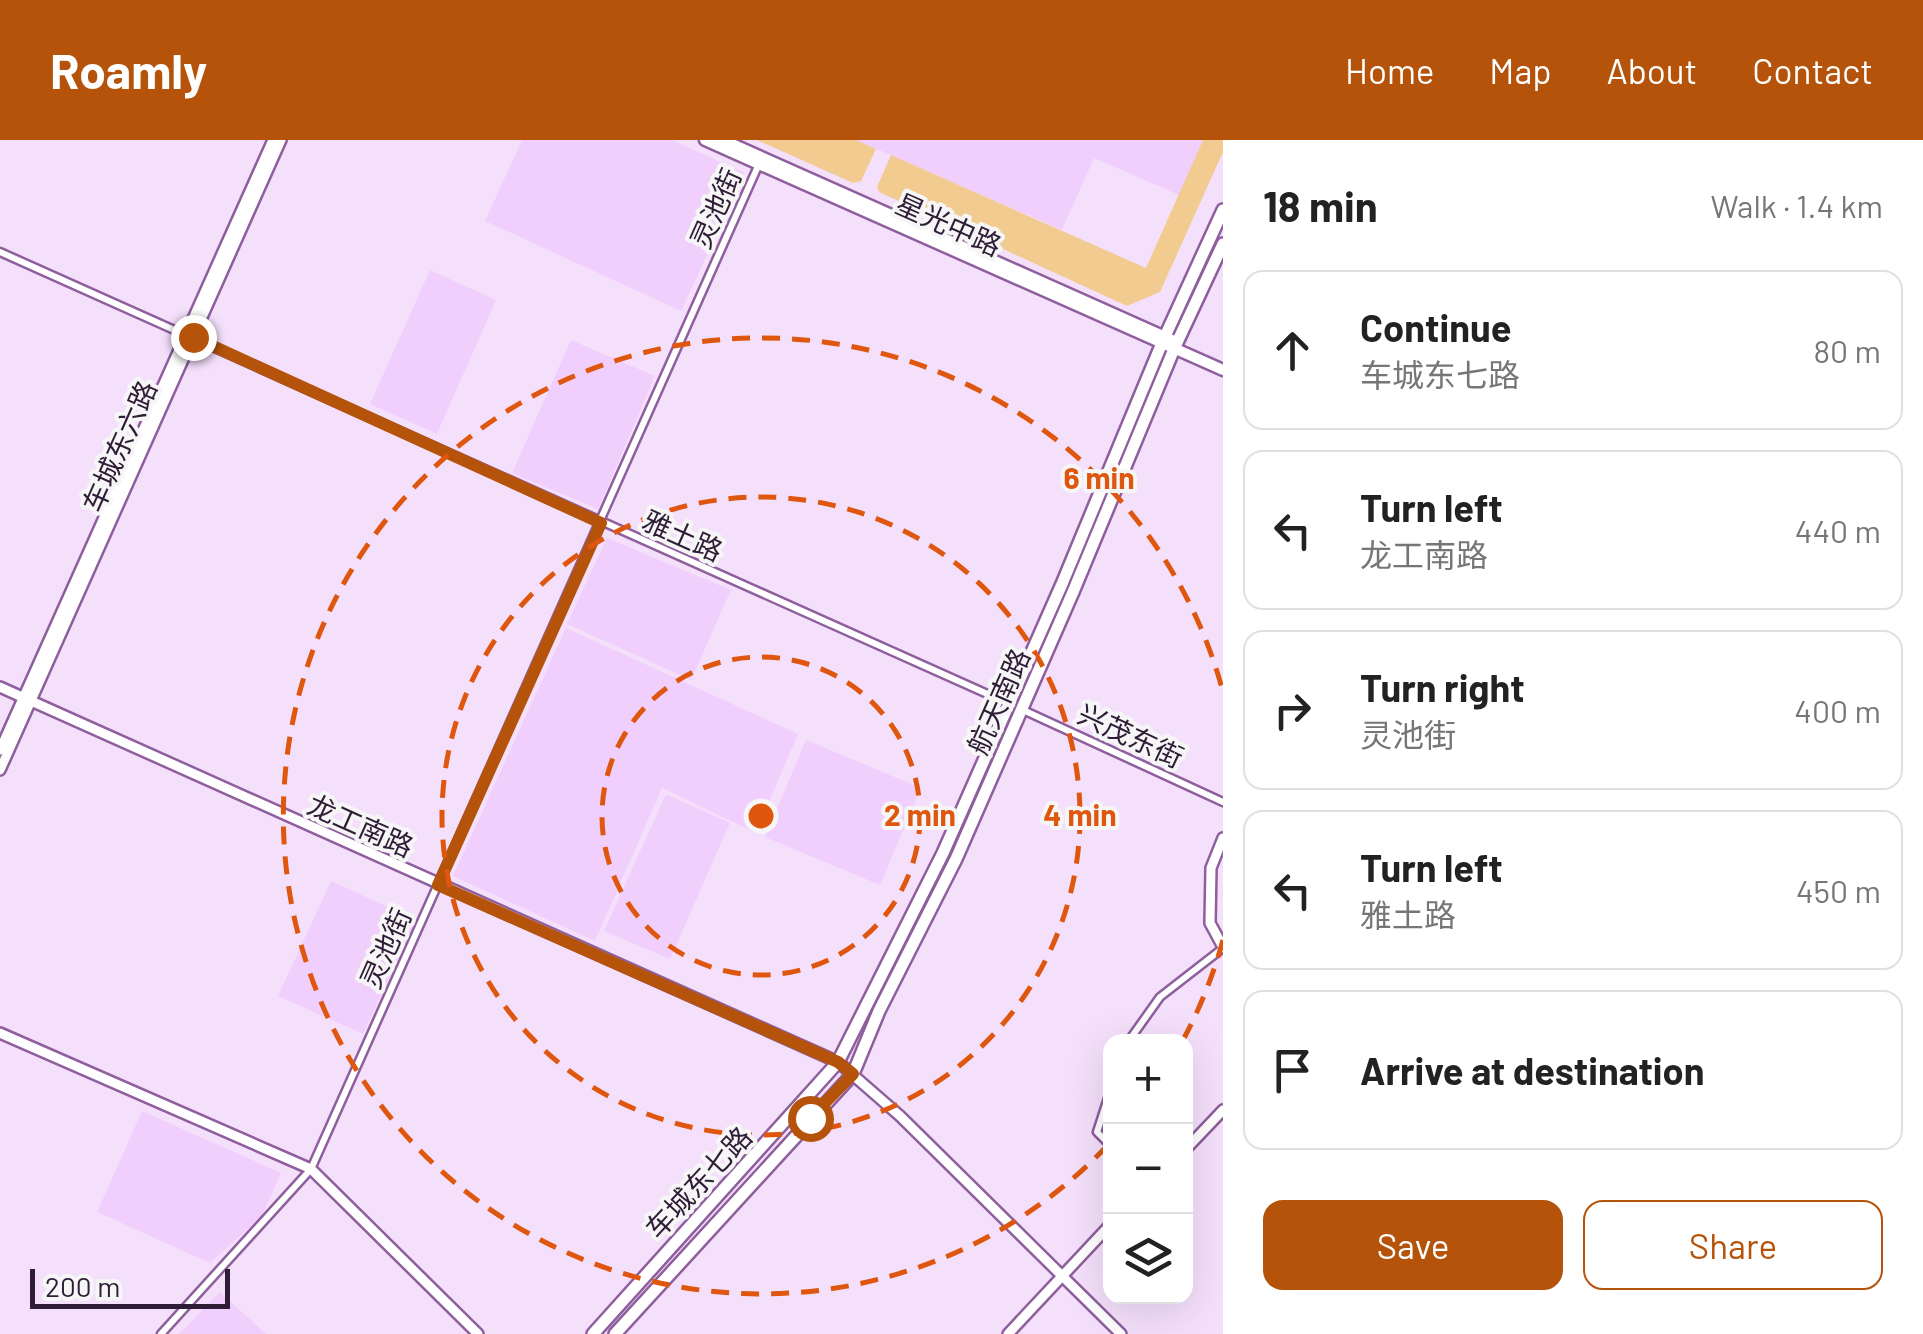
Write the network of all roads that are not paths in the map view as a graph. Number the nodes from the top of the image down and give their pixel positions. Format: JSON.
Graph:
{"nodes":[{"id":1,"x":273,"y":140,"type":"edge"},
{"id":2,"x":281,"y":140,"type":"edge"},
{"id":3,"x":704,"y":140,"type":"edge"},
{"id":4,"x":723,"y":140,"type":"edge"},
{"id":5,"x":760,"y":161,"type":"junction"},
{"id":6,"x":1223,"y":210,"type":"edge"},
{"id":7,"x":1223,"y":244,"type":"edge"},
{"id":8,"x":0,"y":252,"type":"edge"},
{"id":9,"x":190,"y":335,"type":"junction"},
{"id":10,"x":1170,"y":343,"type":"junction"},
{"id":11,"x":1223,"y":367,"type":"edge"},
{"id":12,"x":601,"y":523,"type":"junction"},
{"id":13,"x":0,"y":687,"type":"edge"},
{"id":14,"x":26,"y":699,"type":"junction"},
{"id":15,"x":1015,"y":707,"type":"junction"},
{"id":16,"x":0,"y":750,"type":"edge"},
{"id":17,"x":0,"y":770,"type":"edge"},
{"id":18,"x":1223,"y":802,"type":"edge"},
{"id":19,"x":1223,"y":838,"type":"edge"},
{"id":20,"x":438,"y":885,"type":"junction"},
{"id":21,"x":1223,"y":948,"type":"edge"},
{"id":22,"x":0,"y":1034,"type":"edge"},
{"id":23,"x":1134,"y":1034,"type":"edge"},
{"id":24,"x":838,"y":1062,"type":"junction"},
{"id":25,"x":853,"y":1074,"type":"junction"},
{"id":26,"x":1223,"y":1110,"type":"edge"},
{"id":27,"x":1193,"y":1142,"type":"edge"},
{"id":28,"x":312,"y":1169,"type":"junction"},
{"id":29,"x":1103,"y":1232,"type":"edge"},
{"id":30,"x":1062,"y":1274,"type":"junction"},
{"id":31,"x":160,"y":1334,"type":"edge"},
{"id":32,"x":478,"y":1334,"type":"edge"},
{"id":33,"x":592,"y":1334,"type":"edge"},
{"id":34,"x":614,"y":1334,"type":"edge"},
{"id":35,"x":1008,"y":1334,"type":"edge"},
{"id":36,"x":1121,"y":1334,"type":"edge"}],
"edges":[{"from":1,"to":9,"type":"street","name":"车城东六路"},
{"from":2,"to":9,"type":"street","name":"车城东六路"},
{"from":3,"to":5,"type":"main road","name":"星光中路"},
{"from":4,"to":5,"type":"main road","name":"星光中路"},
{"from":5,"to":10,"type":"main road","name":"星光中路"},
{"from":5,"to":12,"type":"street","name":"灵池街"},
{"from":6,"to":10,"type":"main road"},
{"from":7,"to":10,"type":"main road"},
{"from":8,"to":9,"type":"street","name":"雅土路"},
{"from":9,"to":12,"type":"street","name":"雅土路"},
{"from":9,"to":14,"type":"street","name":"车城东六路"},
{"from":10,"to":11,"type":"main road","name":"星光中路"},
{"from":10,"to":15,"type":"main road","name":"航天南路"},
{"from":12,"to":15,"type":"street","name":"雅土路"},
{"from":12,"to":20,"type":"street","name":"灵池街"},
{"from":13,"to":14,"type":"street","name":"龙工南路"},
{"from":14,"to":16,"type":"street","name":"车城东六路"},
{"from":14,"to":17,"type":"street","name":"车城东六路"},
{"from":14,"to":20,"type":"street","name":"龙工南路"},
{"from":15,"to":18,"type":"street","name":"兴茂东街"},
{"from":15,"to":24,"type":"main road","name":"航天南路"},
{"from":15,"to":25,"type":"main road","name":"航天南路"},
{"from":19,"to":21,"type":"street"},
{"from":20,"to":24,"type":"street","name":"龙工南路"},
{"from":20,"to":28,"type":"street","name":"灵池街"},
{"from":21,"to":23,"type":"street"},
{"from":22,"to":28,"type":"street"},
{"from":24,"to":25,"type":"street","name":"龙工南路"},
{"from":24,"to":33,"type":"main road","name":"车城东七路"},
{"from":25,"to":30,"type":"street","name":"龙工南路"},
{"from":25,"to":34,"type":"main road","name":"车城东七路"},
{"from":26,"to":27,"type":"street"},
{"from":28,"to":31,"type":"street","name":"灵池街"},
{"from":28,"to":32,"type":"street"},
{"from":29,"to":30,"type":"street"},
{"from":30,"to":35,"type":"street"},
{"from":30,"to":36,"type":"street","name":"龙工南路"}]}
